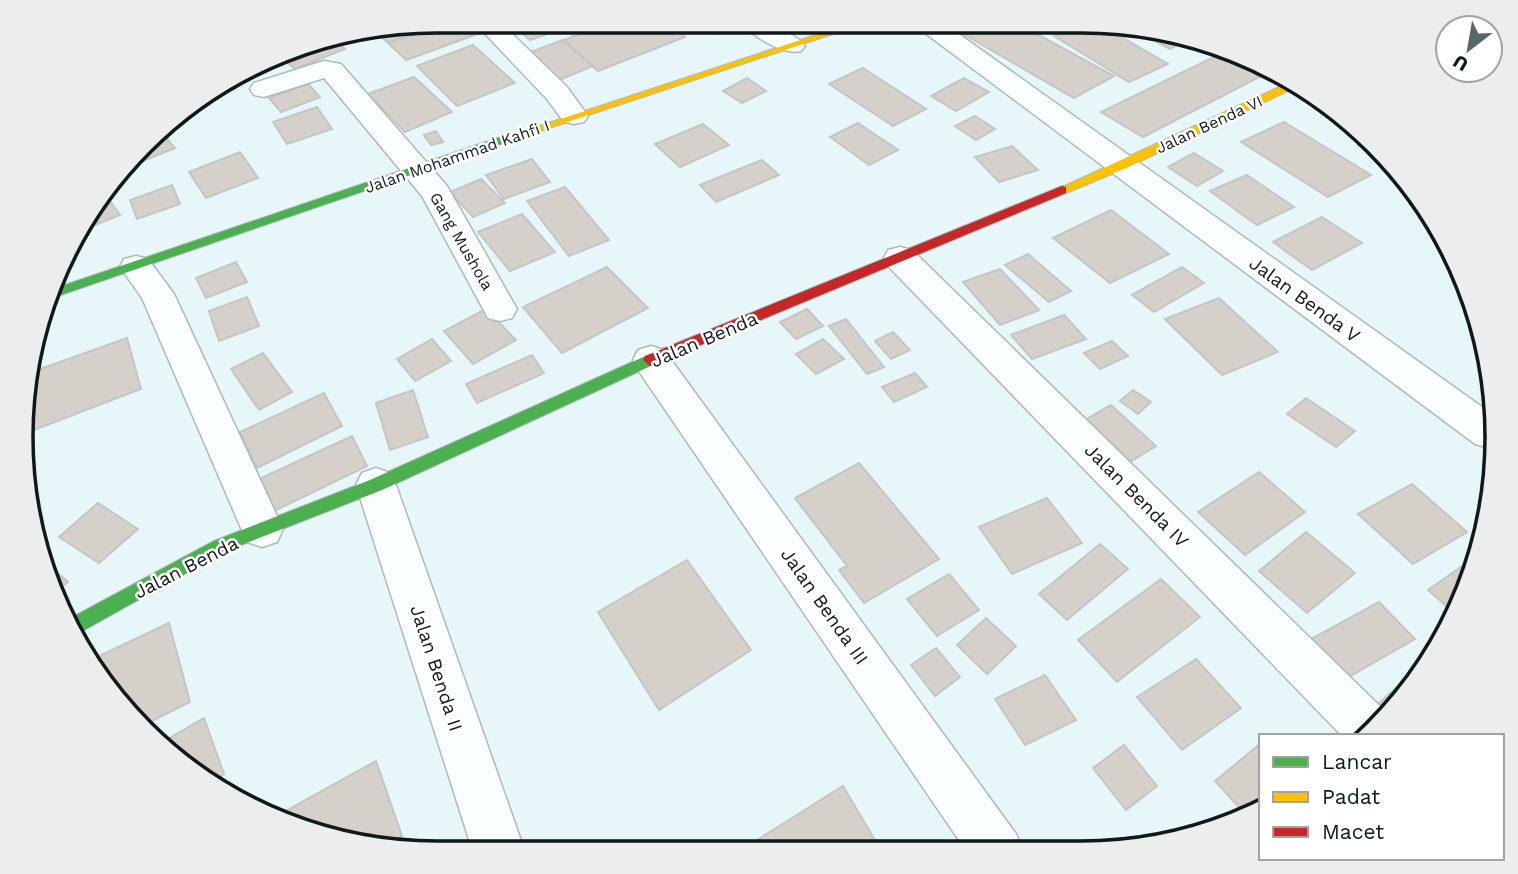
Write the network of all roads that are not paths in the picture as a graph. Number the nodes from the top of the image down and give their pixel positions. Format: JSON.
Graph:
{"nodes":[{"id":1,"x":497,"y":33,"type":"edge"},
{"id":2,"x":772,"y":33,"type":"edge"},
{"id":3,"x":831,"y":33,"type":"edge"},
{"id":4,"x":941,"y":33,"type":"edge"},
{"id":5,"x":792,"y":46,"type":"junction"},
{"id":6,"x":1285,"y":88,"type":"edge"},
{"id":7,"x":264,"y":89,"type":"dead end"},
{"id":8,"x":574,"y":116,"type":"junction"},
{"id":9,"x":1122,"y":165,"type":"junction"},
{"id":10,"x":419,"y":170,"type":"junction"},
{"id":11,"x":900,"y":258,"type":"junction"},
{"id":12,"x":136,"y":267,"type":"junction"},
{"id":13,"x":60,"y":292,"type":"edge"},
{"id":14,"x":500,"y":309,"type":"dead end"},
{"id":15,"x":651,"y":360,"type":"junction"},
{"id":16,"x":1485,"y":430,"type":"edge"},
{"id":17,"x":376,"y":485,"type":"junction"},
{"id":18,"x":262,"y":529,"type":"junction"},
{"id":19,"x":79,"y":623,"type":"edge"},
{"id":20,"x":1364,"y":724,"type":"edge"},
{"id":21,"x":495,"y":841,"type":"edge"},
{"id":22,"x":990,"y":841,"type":"edge"}],
"edges":[{"from":1,"to":8,"type":"street"},
{"from":2,"to":5,"type":"street"},
{"from":3,"to":5,"type":"street","name":"Jalan Mohammad Kahfi I"},
{"from":4,"to":9,"type":"street"},
{"from":5,"to":8,"type":"street","name":"Jalan Mohammad Kahfi I"},
{"from":6,"to":9,"type":"street","name":"Jalan Benda VI"},
{"from":7,"to":10,"type":"street","name":"Gang Mushola"},
{"from":8,"to":10,"type":"street","name":"Jalan Mohammad Kahfi I"},
{"from":9,"to":11,"type":"street","name":"Jalan Benda"},
{"from":9,"to":16,"type":"street","name":"Jalan Benda V"},
{"from":10,"to":12,"type":"street","name":"Jalan Mohammad Kahfi I"},
{"from":10,"to":14,"type":"street","name":"Gang Mushola"},
{"from":11,"to":15,"type":"street","name":"Jalan Benda"},
{"from":11,"to":20,"type":"street","name":"Jalan Benda IV"},
{"from":12,"to":13,"type":"street","name":"Jalan Mohammad Kahfi I"},
{"from":12,"to":18,"type":"street"},
{"from":15,"to":17,"type":"street","name":"Jalan Benda"},
{"from":15,"to":22,"type":"street","name":"Jalan Benda III"},
{"from":17,"to":18,"type":"street","name":"Jalan Benda"},
{"from":17,"to":21,"type":"street","name":"Jalan Benda II"},
{"from":18,"to":19,"type":"street","name":"Jalan Benda"}]}
